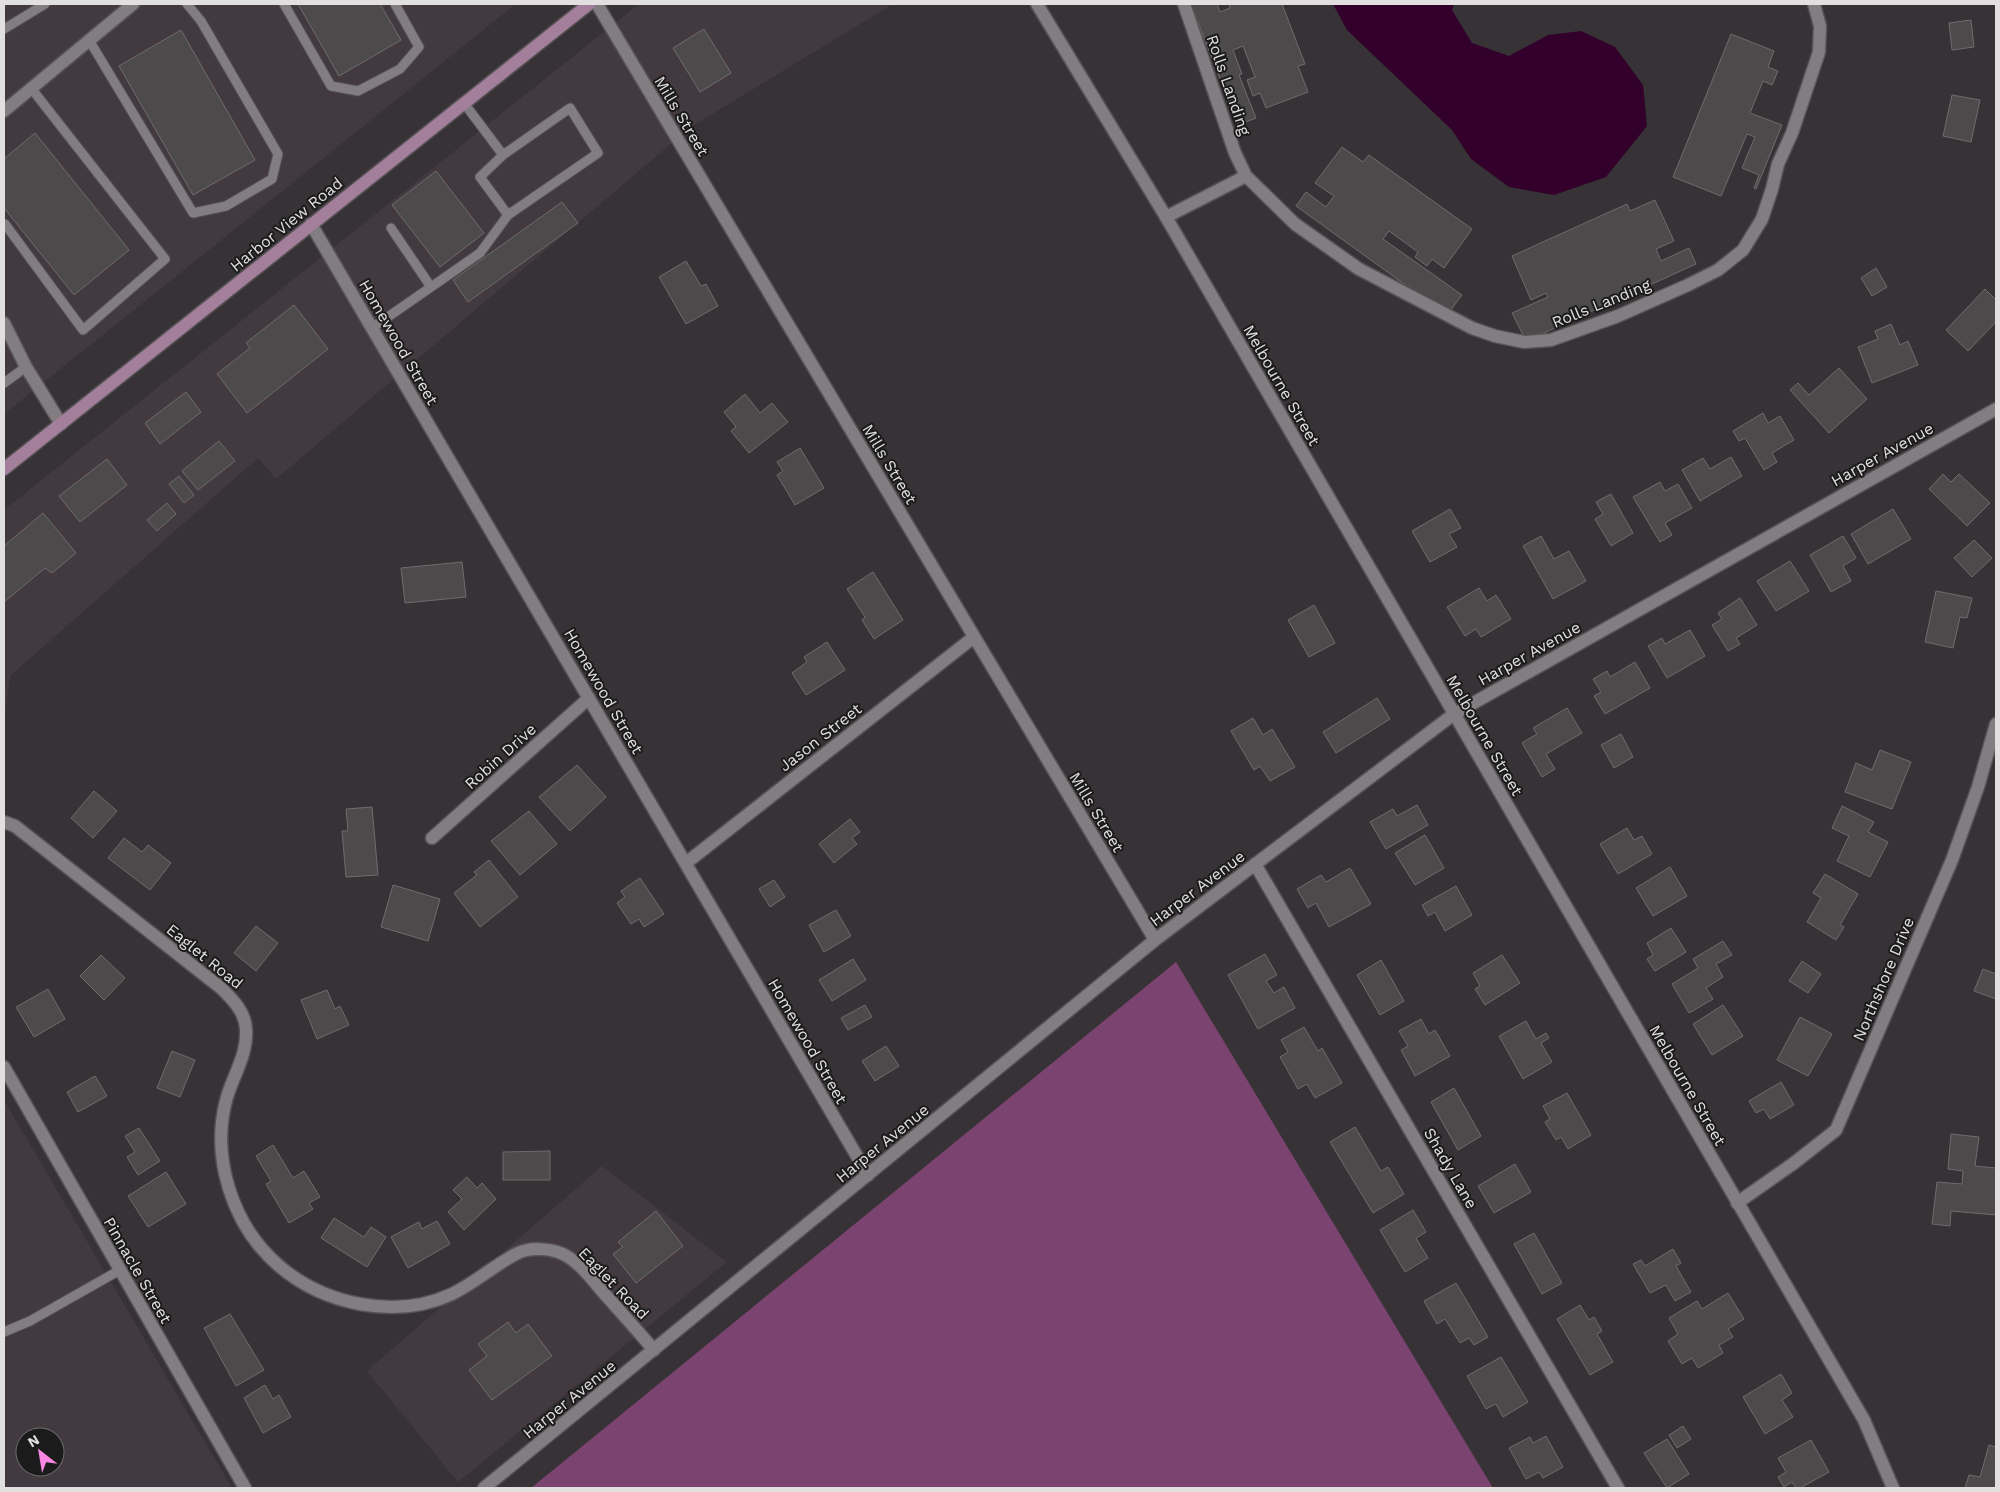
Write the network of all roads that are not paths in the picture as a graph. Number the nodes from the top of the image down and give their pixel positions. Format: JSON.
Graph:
{"nodes":[{"id":1,"x":45,"y":4,"type":"edge"},
{"id":2,"x":133,"y":4,"type":"edge"},
{"id":3,"x":187,"y":4,"type":"edge"},
{"id":4,"x":284,"y":4,"type":"edge"},
{"id":5,"x":395,"y":4,"type":"edge"},
{"id":6,"x":589,"y":4,"type":"edge"},
{"id":7,"x":597,"y":4,"type":"edge"},
{"id":8,"x":1037,"y":4,"type":"edge"},
{"id":9,"x":1184,"y":4,"type":"edge"},
{"id":10,"x":1814,"y":4,"type":"edge"},
{"id":11,"x":4,"y":29,"type":"edge"},
{"id":12,"x":89,"y":40,"type":"junction"},
{"id":13,"x":31,"y":88,"type":"junction"},
{"id":14,"x":464,"y":103,"type":"junction"},
{"id":15,"x":4,"y":111,"type":"edge"},
{"id":16,"x":503,"y":155,"type":"junction"},
{"id":17,"x":1246,"y":176,"type":"junction"},
{"id":18,"x":508,"y":216,"type":"junction"},
{"id":19,"x":1166,"y":217,"type":"junction"},
{"id":20,"x":4,"y":224,"type":"edge"},
{"id":21,"x":312,"y":224,"type":"junction"},
{"id":22,"x":391,"y":228,"type":"dead end"},
{"id":23,"x":431,"y":287,"type":"junction"},
{"id":24,"x":4,"y":323,"type":"edge"},
{"id":25,"x":372,"y":328,"type":"junction"},
{"id":26,"x":26,"y":367,"type":"junction"},
{"id":27,"x":4,"y":384,"type":"edge"},
{"id":28,"x":1996,"y":408,"type":"edge"},
{"id":29,"x":61,"y":424,"type":"junction"},
{"id":30,"x":4,"y":469,"type":"edge"},
{"id":31,"x":974,"y":637,"type":"junction"},
{"id":32,"x":589,"y":698,"type":"junction"},
{"id":33,"x":1454,"y":714,"type":"junction"},
{"id":34,"x":1996,"y":724,"type":"edge"},
{"id":35,"x":4,"y":822,"type":"edge"},
{"id":36,"x":432,"y":838,"type":"dead end"},
{"id":37,"x":686,"y":863,"type":"junction"},
{"id":38,"x":1256,"y":864,"type":"junction"},
{"id":39,"x":1155,"y":940,"type":"junction"},
{"id":40,"x":4,"y":1067,"type":"edge"},
{"id":41,"x":868,"y":1175,"type":"junction"},
{"id":42,"x":1737,"y":1203,"type":"junction"},
{"id":43,"x":120,"y":1270,"type":"junction"},
{"id":44,"x":4,"y":1332,"type":"edge"},
{"id":45,"x":654,"y":1350,"type":"junction"},
{"id":46,"x":244,"y":1488,"type":"edge"},
{"id":47,"x":484,"y":1488,"type":"edge"},
{"id":48,"x":1618,"y":1488,"type":"edge"},
{"id":49,"x":1893,"y":1488,"type":"edge"}],
"edges":[{"from":1,"to":11,"type":"lane"},
{"from":2,"to":12,"type":"street"},
{"from":3,"to":12,"type":"lane"},
{"from":4,"to":5,"type":"lane"},
{"from":6,"to":14,"type":"main road","name":"Harbor View Road"},
{"from":7,"to":31,"type":"street","name":"Mills Street"},
{"from":8,"to":19,"type":"street","name":"Melbourne Street"},
{"from":9,"to":17,"type":"street","name":"Rolls Landing"},
{"from":10,"to":17,"type":"street","name":"Rolls Landing"},
{"from":12,"to":13,"type":"street"},
{"from":13,"to":15,"type":"street"},
{"from":13,"to":20,"type":"lane"},
{"from":14,"to":16,"type":"lane"},
{"from":14,"to":21,"type":"main road","name":"Harbor View Road"},
{"from":16,"to":18,"type":"lane"},
{"from":16,"to":18,"type":"lane"},
{"from":17,"to":19,"type":"street"},
{"from":18,"to":23,"type":"lane"},
{"from":19,"to":33,"type":"street","name":"Melbourne Street"},
{"from":21,"to":25,"type":"street","name":"Homewood Street"},
{"from":21,"to":29,"type":"main road","name":"Harbor View Road"},
{"from":22,"to":23,"type":"lane"},
{"from":23,"to":25,"type":"lane"},
{"from":24,"to":26,"type":"street"},
{"from":25,"to":32,"type":"street","name":"Homewood Street"},
{"from":26,"to":27,"type":"lane"},
{"from":26,"to":29,"type":"street"},
{"from":28,"to":33,"type":"street","name":"Harper Avenue"},
{"from":29,"to":30,"type":"main road","name":"Harbor View Road"},
{"from":31,"to":37,"type":"street","name":"Jason Street"},
{"from":31,"to":39,"type":"street","name":"Mills Street"},
{"from":32,"to":36,"type":"street","name":"Robin Drive"},
{"from":32,"to":37,"type":"street","name":"Homewood Street"},
{"from":33,"to":38,"type":"street","name":"Harper Avenue"},
{"from":33,"to":42,"type":"street","name":"Melbourne Street"},
{"from":34,"to":42,"type":"street","name":"Northshore Drive"},
{"from":35,"to":45,"type":"street","name":"Eaglet Road"},
{"from":37,"to":41,"type":"street","name":"Homewood Street"},
{"from":38,"to":39,"type":"street","name":"Harper Avenue"},
{"from":38,"to":48,"type":"street","name":"Shady Lane"},
{"from":39,"to":41,"type":"street","name":"Harper Avenue"},
{"from":40,"to":43,"type":"street","name":"Pinnacle Street"},
{"from":41,"to":45,"type":"street","name":"Harper Avenue"},
{"from":42,"to":49,"type":"street","name":"Melbourne Street"},
{"from":43,"to":44,"type":"lane"},
{"from":43,"to":46,"type":"street","name":"Pinnacle Street"},
{"from":45,"to":47,"type":"street","name":"Harper Avenue"}]}
